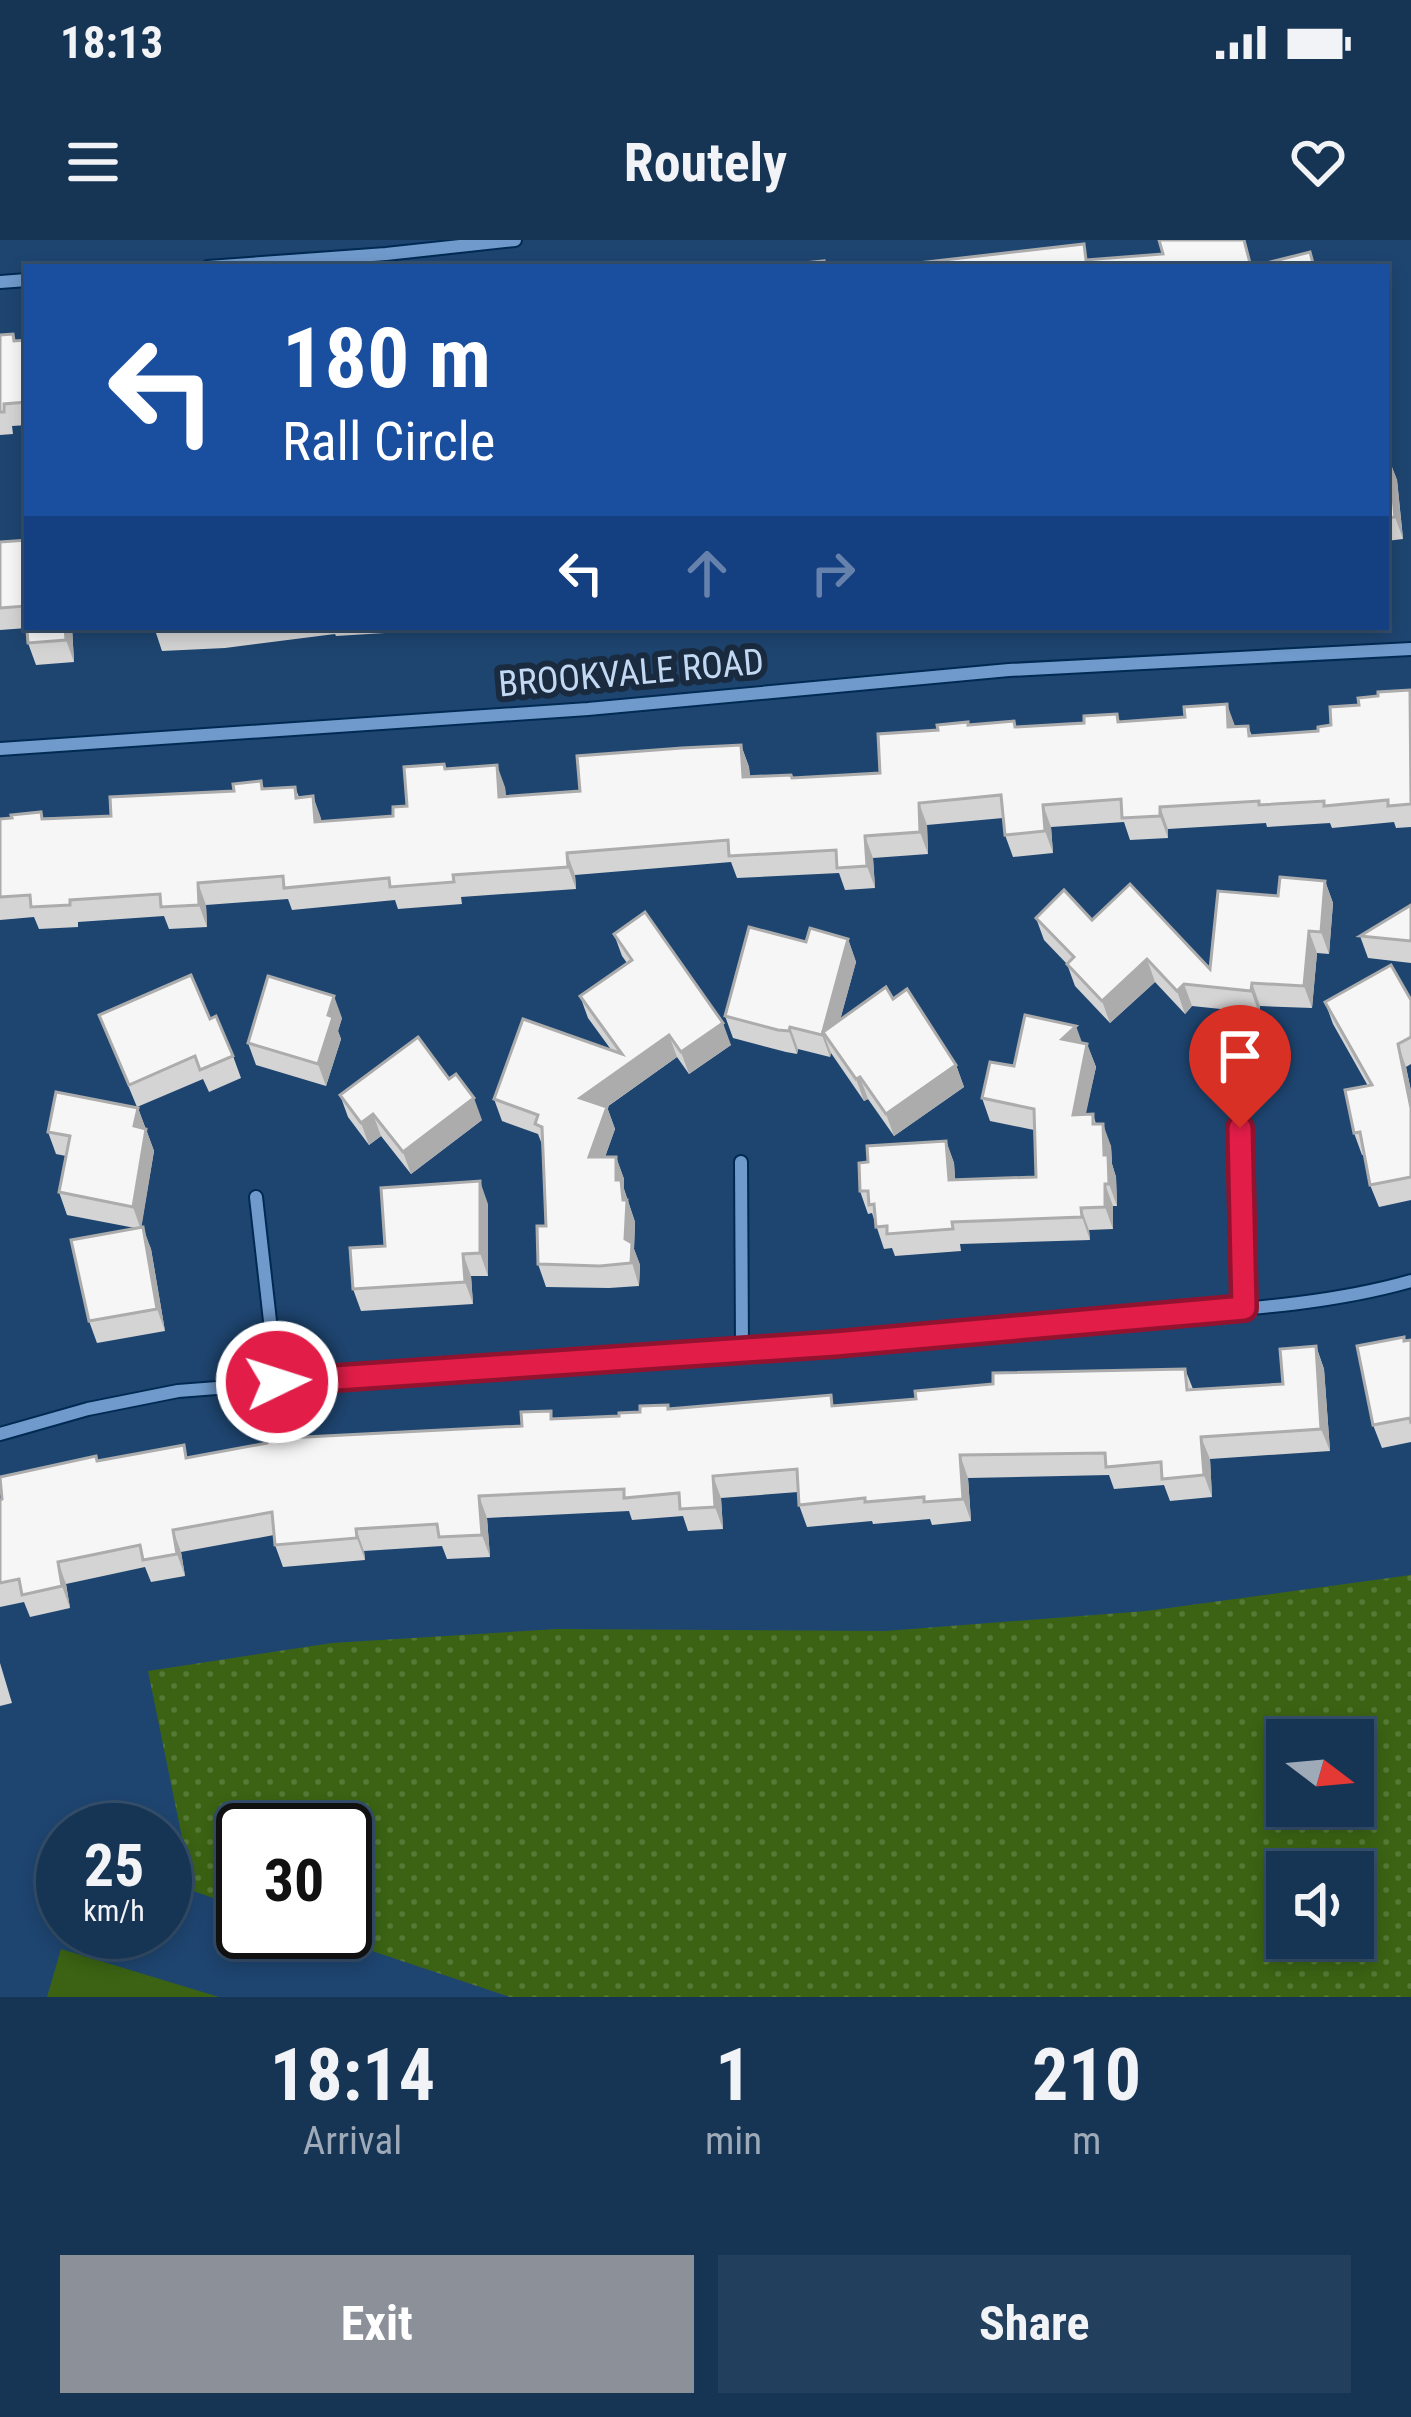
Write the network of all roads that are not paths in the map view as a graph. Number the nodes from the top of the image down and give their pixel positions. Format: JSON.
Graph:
{"nodes":[{"id":1,"x":515,"y":240,"type":"edge"},
{"id":2,"x":249,"y":264,"type":"edge"},
{"id":3,"x":1411,"y":650,"type":"edge"},
{"id":4,"x":0,"y":749,"type":"edge"},
{"id":5,"x":1240,"y":1128,"type":"dead end"},
{"id":6,"x":741,"y":1162,"type":"dead end"},
{"id":7,"x":256,"y":1197,"type":"dead end"},
{"id":8,"x":1411,"y":1281,"type":"edge"},
{"id":9,"x":1244,"y":1308,"type":"junction"},
{"id":10,"x":742,"y":1348,"type":"junction"},
{"id":11,"x":277,"y":1382,"type":"junction"},
{"id":12,"x":0,"y":1434,"type":"edge"}],
"edges":[{"from":1,"to":2,"type":"street"},
{"from":3,"to":4,"type":"street","name":"BROOKVALE ROAD"},
{"from":5,"to":9,"type":"street"},
{"from":6,"to":10,"type":"street"},
{"from":7,"to":11,"type":"street"},
{"from":8,"to":9,"type":"street"},
{"from":9,"to":10,"type":"street"},
{"from":10,"to":11,"type":"street"},
{"from":11,"to":12,"type":"street"}]}
